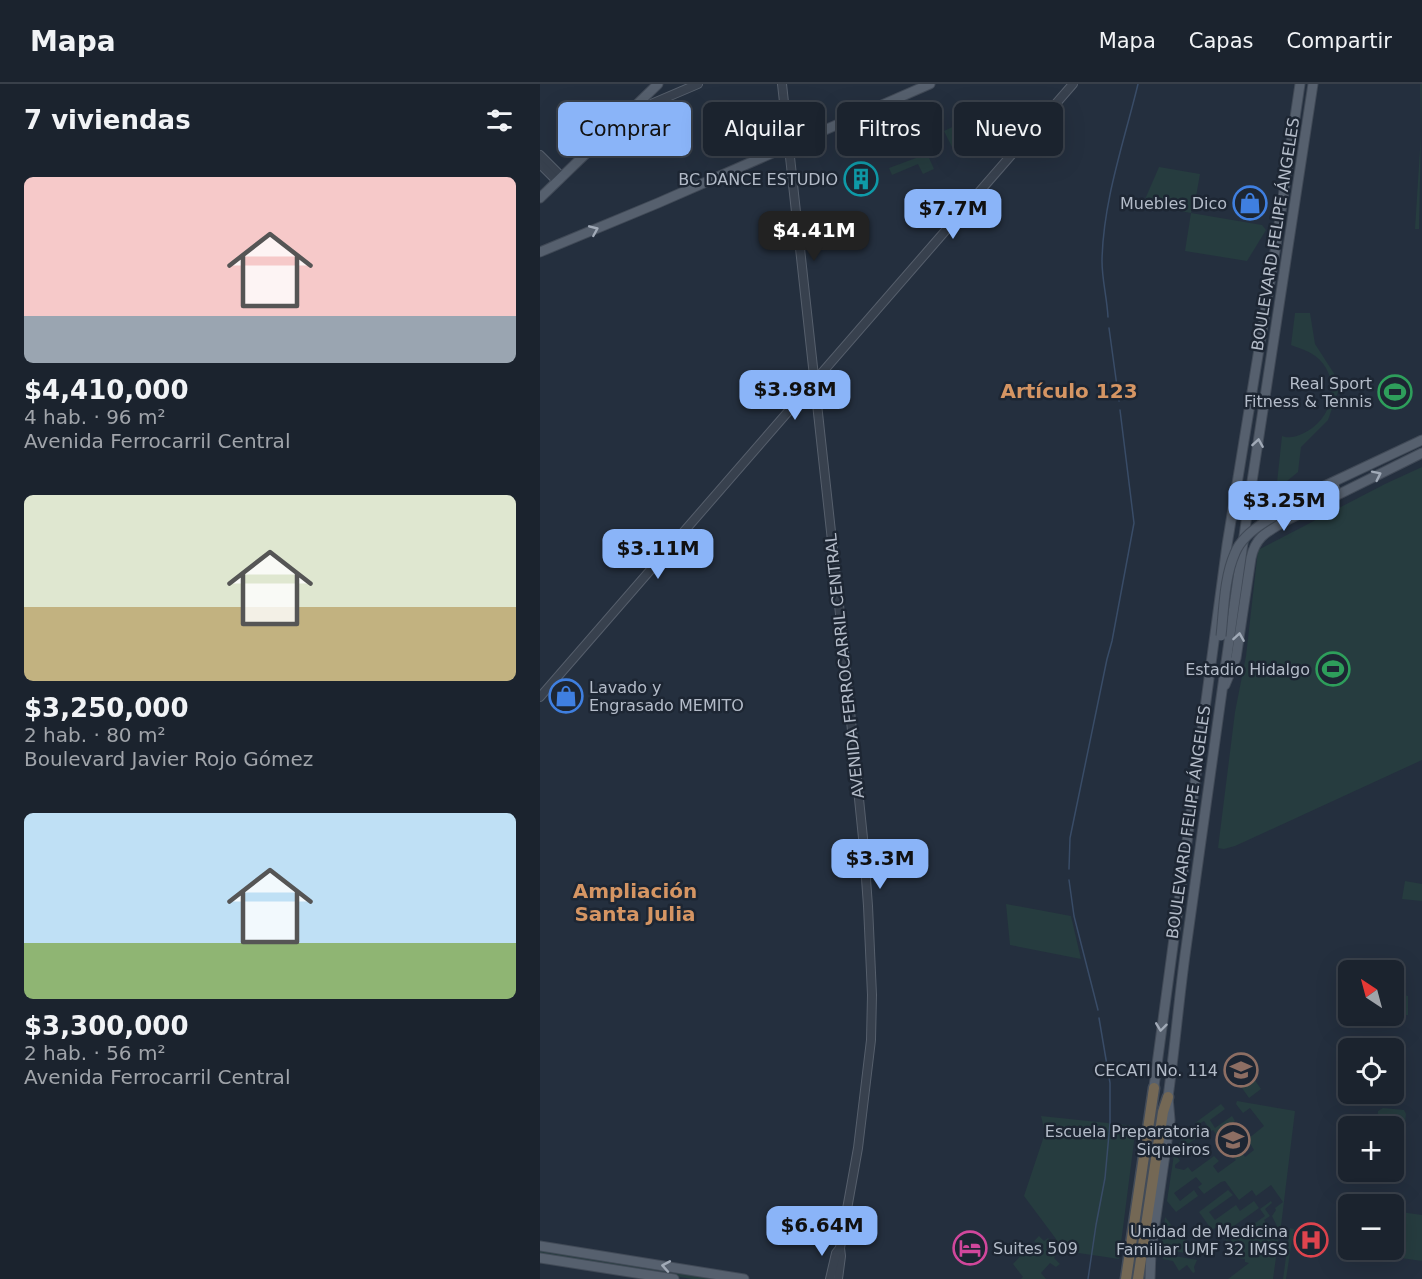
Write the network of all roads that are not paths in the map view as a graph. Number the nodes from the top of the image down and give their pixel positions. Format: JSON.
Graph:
{"nodes":[{"id":1,"x":658,"y":84,"type":"edge"},
{"id":2,"x":698,"y":84,"type":"edge"},
{"id":3,"x":782,"y":84,"type":"edge"},
{"id":4,"x":930,"y":84,"type":"edge"},
{"id":5,"x":1073,"y":84,"type":"edge"},
{"id":6,"x":1300,"y":84,"type":"edge"},
{"id":7,"x":1313,"y":84,"type":"edge"},
{"id":8,"x":640,"y":102,"type":"edge"},
{"id":9,"x":658,"y":102,"type":"edge"},
{"id":10,"x":784,"y":102,"type":"edge"},
{"id":11,"x":825,"y":130,"type":"edge"},
{"id":12,"x":540,"y":155,"type":"edge"},
{"id":13,"x":583,"y":156,"type":"edge"},
{"id":14,"x":766,"y":156,"type":"edge"},
{"id":15,"x":791,"y":156,"type":"edge"},
{"id":16,"x":540,"y":164,"type":"edge"},
{"id":17,"x":559,"y":179,"type":"junction"},
{"id":18,"x":540,"y":198,"type":"edge"},
{"id":19,"x":540,"y":252,"type":"edge"},
{"id":20,"x":814,"y":380,"type":"junction"},
{"id":21,"x":1422,"y":440,"type":"edge"},
{"id":22,"x":1422,"y":453,"type":"edge"},
{"id":23,"x":1383,"y":458,"type":"junction"},
{"id":24,"x":1236,"y":488,"type":"junction"},
{"id":25,"x":1331,"y":498,"type":"junction"},
{"id":26,"x":1250,"y":501,"type":"junction"},
{"id":27,"x":1272,"y":511,"type":"junction"},
{"id":28,"x":1287,"y":520,"type":"junction"},
{"id":29,"x":1247,"y":522,"type":"junction"},
{"id":30,"x":1208,"y":686,"type":"junction"},
{"id":31,"x":1221,"y":694,"type":"junction"},
{"id":32,"x":540,"y":697,"type":"edge"},
{"id":33,"x":1169,"y":969,"type":"junction"},
{"id":34,"x":1183,"y":971,"type":"junction"},
{"id":35,"x":1154,"y":1088,"type":"junction"},
{"id":36,"x":1168,"y":1097,"type":"junction"},
{"id":37,"x":1157,"y":1112,"type":"junction"},
{"id":38,"x":540,"y":1246,"type":"edge"},
{"id":39,"x":840,"y":1248,"type":"junction"},
{"id":40,"x":540,"y":1258,"type":"edge"},
{"id":41,"x":1149,"y":1277,"type":"edge"},
{"id":42,"x":1122,"y":1278,"type":"edge"},
{"id":43,"x":674,"y":1279,"type":"edge"},
{"id":44,"x":744,"y":1279,"type":"edge"},
{"id":45,"x":830,"y":1279,"type":"edge"},
{"id":46,"x":838,"y":1279,"type":"edge"},
{"id":47,"x":1138,"y":1279,"type":"edge"}],
"edges":[{"from":1,"to":8,"type":"main road"},
{"from":2,"to":9,"type":"street"},
{"from":3,"to":10,"type":"street","name":"AVENIDA FERROCARRIL CENTRAL"},
{"from":4,"to":11,"type":"main road"},
{"from":5,"to":20,"type":"street"},
{"from":6,"to":24,"type":"main road","name":"BOULEVARD FELIPE ÁNGELES"},
{"from":26,"to":7,"type":"main road","name":"BOULEVARD FELIPE ÁNGELES","one_way":true},
{"from":12,"to":17,"type":"street"},
{"from":13,"to":17,"type":"main road"},
{"from":19,"to":14,"type":"main road","one_way":true},
{"from":15,"to":20,"type":"street","name":"AVENIDA FERROCARRIL CENTRAL"},
{"from":16,"to":17,"type":"street"},
{"from":17,"to":18,"type":"main road"},
{"from":20,"to":32,"type":"street"},
{"from":20,"to":39,"type":"street","name":"AVENIDA FERROCARRIL CENTRAL"},
{"from":21,"to":23,"type":"main road"},
{"from":25,"to":22,"type":"main road","one_way":true},
{"from":23,"to":27,"type":"main road"},
{"from":23,"to":30,"type":"main road","bridge":true},
{"from":24,"to":29,"type":"main road"},
{"from":24,"to":30,"type":"main road","name":"BOULEVARD FELIPE ÁNGELES"},
{"from":25,"to":27,"type":"main road"},
{"from":25,"to":28,"type":"main road"},
{"from":26,"to":27,"type":"main road"},
{"from":26,"to":29,"type":"main road","name":"BOULEVARD FELIPE ÁNGELES"},
{"from":28,"to":29,"type":"main road"},
{"from":31,"to":28,"type":"main road","one_way":true},
{"from":29,"to":31,"type":"main road","name":"BOULEVARD FELIPE ÁNGELES"},
{"from":30,"to":33,"type":"main road","name":"BOULEVARD FELIPE ÁNGELES"},
{"from":31,"to":34,"type":"main road","name":"BOULEVARD FELIPE ÁNGELES"},
{"from":33,"to":34,"type":"main road"},
{"from":33,"to":35,"type":"main road","name":"BOULEVARD FELIPE ÁNGELES","one_way":true},
{"from":34,"to":36,"type":"main road","name":"BOULEVARD FELIPE ÁNGELES"},
{"from":35,"to":37,"type":"highway","name":"BOULEVARD FELIPE ÁNGELES"},
{"from":35,"to":42,"type":"main road"},
{"from":36,"to":37,"type":"highway","name":"BOULEVARD FELIPE ÁNGELES"},
{"from":36,"to":41,"type":"main road"},
{"from":37,"to":42,"type":"highway","name":"BOULEVARD FELIPE ÁNGELES"},
{"from":37,"to":47,"type":"highway","name":"BOULEVARD FELIPE ÁNGELES"},
{"from":44,"to":38,"type":"main road","one_way":true},
{"from":39,"to":45,"type":"street","name":"AVENIDA FERROCARRIL CENTRAL"},
{"from":39,"to":46,"type":"street","name":"AVENIDA FERROCARRIL CENTRAL"},
{"from":40,"to":43,"type":"main road"}]}
